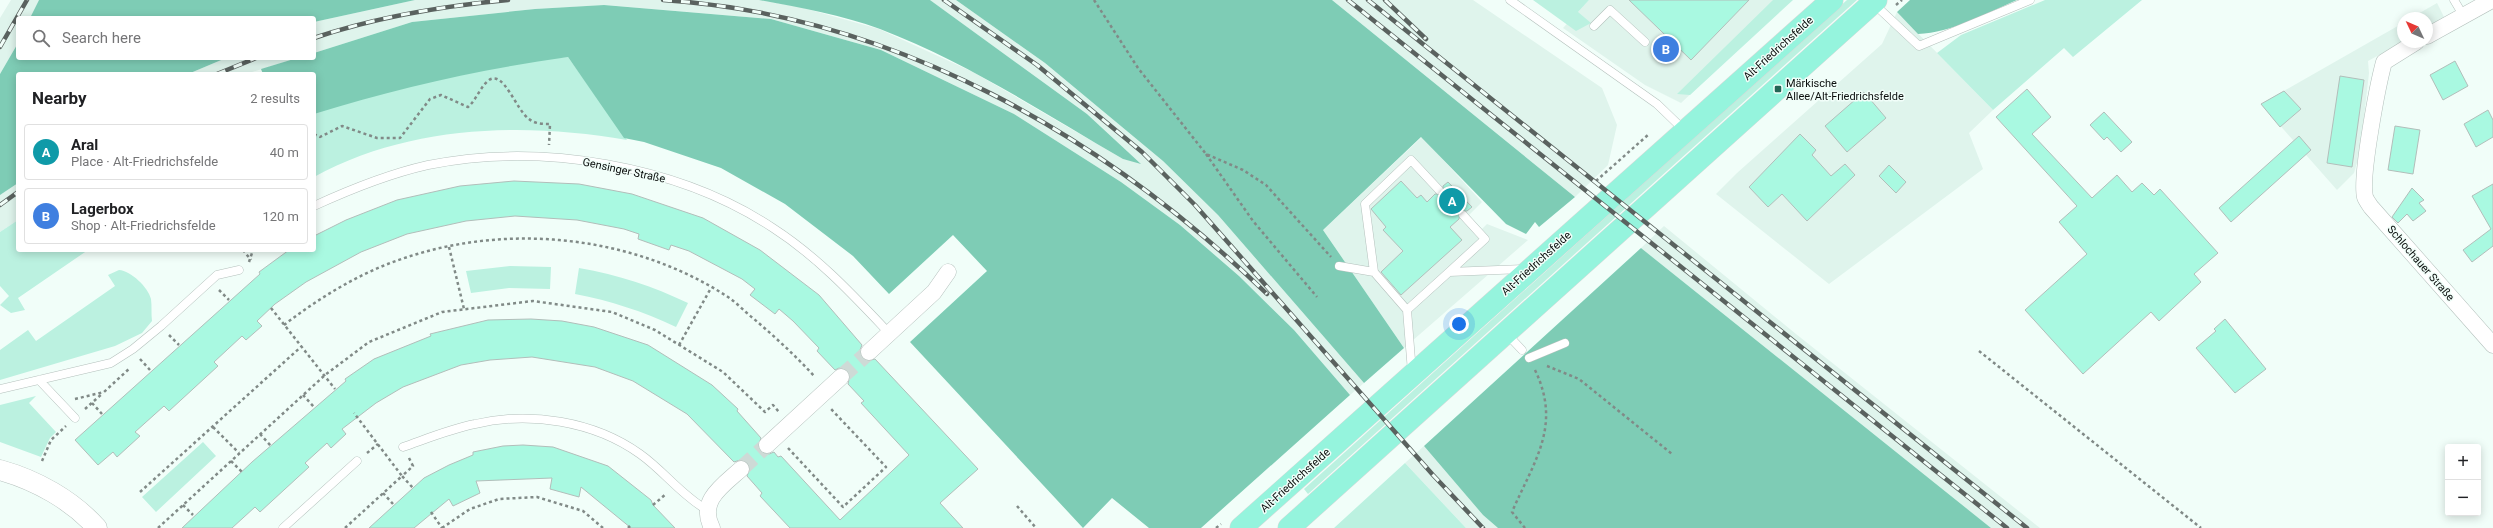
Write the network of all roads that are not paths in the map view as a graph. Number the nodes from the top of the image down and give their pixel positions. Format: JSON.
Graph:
{"nodes":[{"id":1,"x":1510,"y":0,"type":"edge"},
{"id":2,"x":1832,"y":0,"type":"edge"},
{"id":3,"x":2030,"y":0,"type":"edge"},
{"id":4,"x":2454,"y":0,"type":"edge"},
{"id":5,"x":2492,"y":0,"type":"edge"},
{"id":6,"x":1874,"y":1,"type":"edge"},
{"id":7,"x":2463,"y":15,"type":"junction"},
{"id":8,"x":1594,"y":26,"type":"dead end"},
{"id":9,"x":2433,"y":32,"type":"edge"},
{"id":10,"x":1645,"y":42,"type":"dead end"},
{"id":11,"x":2406,"y":48,"type":"edge"},
{"id":12,"x":1685,"y":131,"type":"junction"},
{"id":13,"x":1439,"y":190,"type":"dead end"},
{"id":14,"x":316,"y":205,"type":"edge"},
{"id":15,"x":1463,"y":215,"type":"dead end"},
{"id":16,"x":1339,"y":266,"type":"road end"},
{"id":17,"x":1530,"y":269,"type":"junction"},
{"id":18,"x":239,"y":270,"type":"dead end"},
{"id":19,"x":948,"y":272,"type":"dead end"},
{"id":20,"x":1374,"y":272,"type":"junction"},
{"id":21,"x":1449,"y":272,"type":"junction"},
{"id":22,"x":1408,"y":310,"type":"junction"},
{"id":23,"x":889,"y":333,"type":"junction"},
{"id":24,"x":1506,"y":333,"type":"junction"},
{"id":25,"x":1566,"y":343,"type":"dead end"},
{"id":26,"x":2493,"y":345,"type":"edge"},
{"id":27,"x":1522,"y":350,"type":"dead end"},
{"id":28,"x":869,"y":352,"type":"tunnel mouth"},
{"id":29,"x":1529,"y":358,"type":"road end"},
{"id":30,"x":1412,"y":374,"type":"junction"},
{"id":31,"x":841,"y":377,"type":"tunnel mouth"},
{"id":32,"x":39,"y":380,"type":"junction"},
{"id":33,"x":0,"y":390,"type":"edge"},
{"id":34,"x":75,"y":418,"type":"dead end"},
{"id":35,"x":767,"y":445,"type":"tunnel mouth"},
{"id":36,"x":403,"y":447,"type":"road end"},
{"id":37,"x":358,"y":461,"type":"dead end"},
{"id":38,"x":741,"y":469,"type":"tunnel mouth"},
{"id":39,"x":0,"y":470,"type":"edge"},
{"id":40,"x":706,"y":510,"type":"junction"},
{"id":41,"x":97,"y":528,"type":"edge"},
{"id":42,"x":283,"y":528,"type":"edge"},
{"id":43,"x":712,"y":528,"type":"edge"},
{"id":44,"x":1241,"y":528,"type":"edge"},
{"id":45,"x":1289,"y":528,"type":"edge"}],
"edges":[{"from":1,"to":12,"type":"lane"},
{"from":2,"to":12,"type":"main road","name":"Alt-Friedrichsfelde"},
{"from":3,"to":6,"type":"lane"},
{"from":4,"to":7,"type":"lane"},
{"from":5,"to":7,"type":"street"},
{"from":6,"to":24,"type":"main road"},
{"from":7,"to":9,"type":"street"},
{"from":8,"to":10,"type":"lane"},
{"from":11,"to":26,"type":"street","name":"Schlochauer Straße"},
{"from":12,"to":17,"type":"main road","name":"Alt-Friedrichsfelde"},
{"from":13,"to":20,"type":"lane"},
{"from":14,"to":23,"type":"lane","name":"Gensinger Straße"},
{"from":15,"to":21,"type":"lane"},
{"from":16,"to":20,"type":"lane"},
{"from":17,"to":21,"type":"lane"},
{"from":17,"to":30,"type":"main road","name":"Alt-Friedrichsfelde"},
{"from":18,"to":32,"type":"lane"},
{"from":19,"to":23,"type":"street"},
{"from":20,"to":22,"type":"lane"},
{"from":21,"to":22,"type":"lane"},
{"from":22,"to":30,"type":"lane"},
{"from":23,"to":28,"type":"street"},
{"from":24,"to":27,"type":"lane"},
{"from":24,"to":45,"type":"main road"},
{"from":25,"to":29,"type":"lane"},
{"from":30,"to":44,"type":"main road","name":"Alt-Friedrichsfelde"},
{"from":31,"to":35,"type":"street"},
{"from":32,"to":33,"type":"lane"},
{"from":32,"to":34,"type":"lane"},
{"from":36,"to":40,"type":"lane"},
{"from":37,"to":42,"type":"lane"},
{"from":38,"to":40,"type":"street"},
{"from":39,"to":41,"type":"street"},
{"from":40,"to":43,"type":"street"}]}
